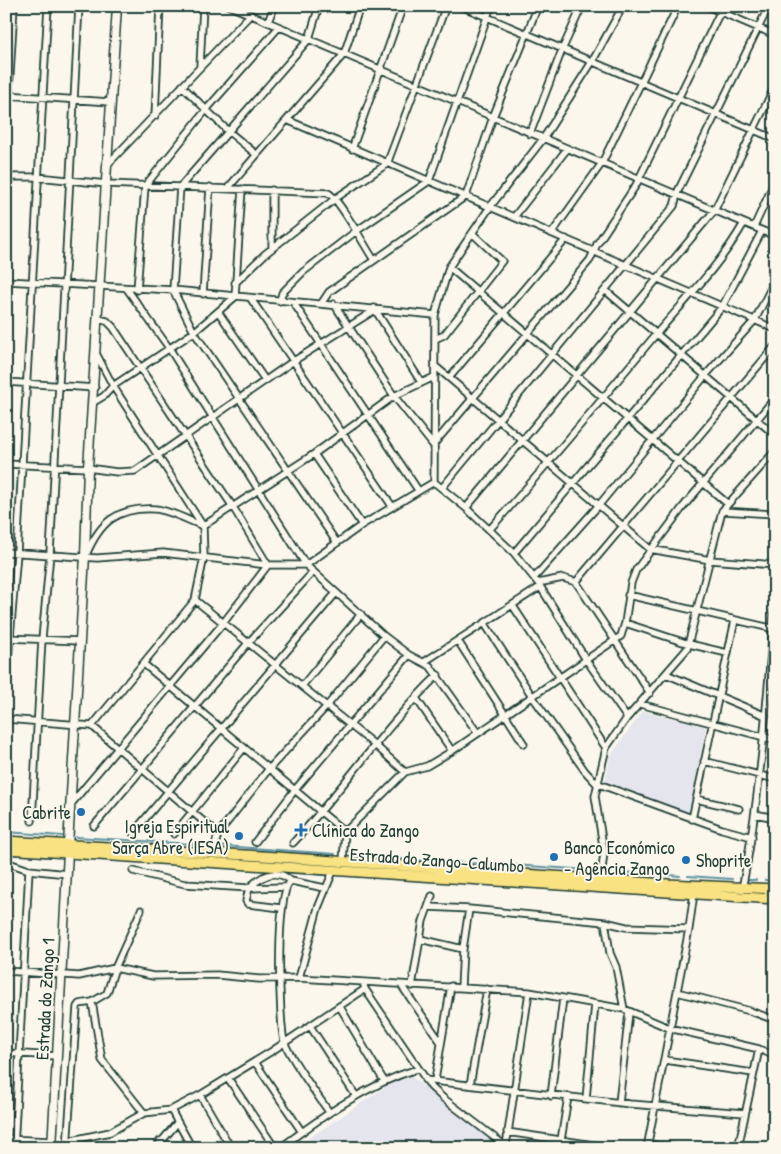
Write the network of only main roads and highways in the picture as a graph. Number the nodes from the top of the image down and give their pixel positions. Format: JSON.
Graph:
{"nodes":[{"id":1,"x":6,"y":841,"type":"edge"},
{"id":2,"x":68,"y":848,"type":"junction"},
{"id":3,"x":6,"y":849,"type":"edge"},
{"id":4,"x":775,"y":889,"type":"edge"},
{"id":5,"x":775,"y":899,"type":"edge"}],
"edges":[{"from":1,"to":2,"type":"main road","name":"Estrada do Zango-Calumbo"},
{"from":2,"to":3,"type":"main road","name":"Estrada do Zango-Calumbo"},
{"from":2,"to":4,"type":"main road","name":"Estrada do Zango-Calumbo"},
{"from":2,"to":5,"type":"main road","name":"Estrada do Zango-Calumbo"}]}
